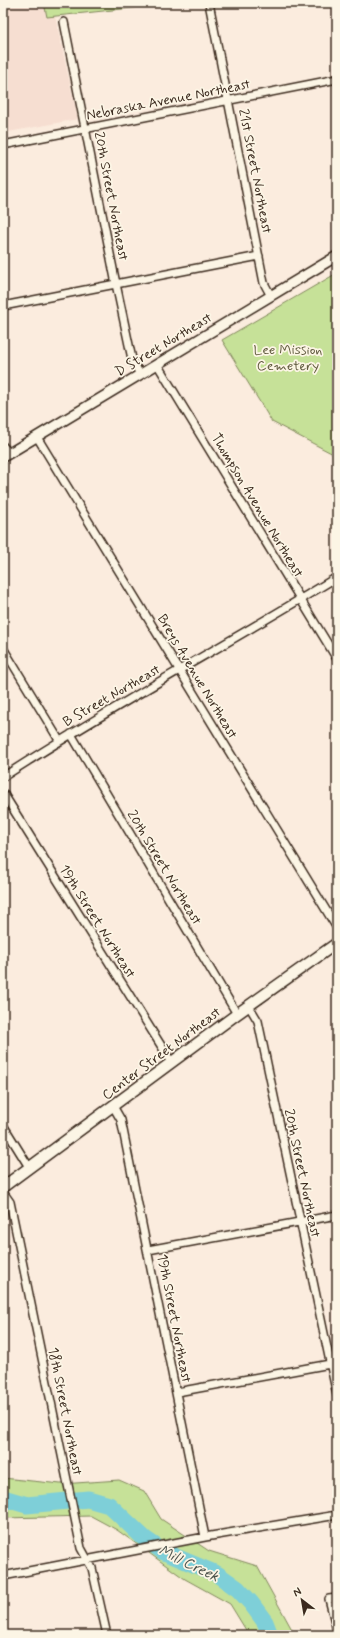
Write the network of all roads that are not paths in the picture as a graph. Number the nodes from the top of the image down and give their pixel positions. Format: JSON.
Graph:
{"nodes":[{"id":1,"x":209,"y":3,"type":"edge"},
{"id":2,"x":64,"y":22,"type":"dead end"},
{"id":3,"x":337,"y":79,"type":"edge"},
{"id":4,"x":229,"y":101,"type":"junction"},
{"id":5,"x":85,"y":129,"type":"junction"},
{"id":6,"x":3,"y":145,"type":"edge"},
{"id":7,"x":259,"y":256,"type":"junction"},
{"id":8,"x":337,"y":256,"type":"edge"},
{"id":9,"x":116,"y":284,"type":"junction"},
{"id":10,"x":271,"y":296,"type":"junction"},
{"id":11,"x":3,"y":306,"type":"edge"},
{"id":12,"x":157,"y":364,"type":"junction"},
{"id":13,"x":140,"y":375,"type":"junction"},
{"id":14,"x":37,"y":437,"type":"junction"},
{"id":15,"x":3,"y":446,"type":"edge"},
{"id":16,"x":6,"y":455,"type":"edge"},
{"id":17,"x":337,"y":578,"type":"edge"},
{"id":18,"x":300,"y":600,"type":"junction"},
{"id":19,"x":3,"y":648,"type":"edge"},
{"id":20,"x":337,"y":659,"type":"edge"},
{"id":21,"x":179,"y":670,"type":"junction"},
{"id":22,"x":71,"y":734,"type":"junction"},
{"id":23,"x":59,"y":740,"type":"junction"},
{"id":24,"x":3,"y":777,"type":"edge"},
{"id":25,"x":3,"y":793,"type":"edge"},
{"id":26,"x":337,"y":928,"type":"edge"},
{"id":27,"x":337,"y":943,"type":"edge"},
{"id":28,"x":249,"y":1006,"type":"junction"},
{"id":29,"x":237,"y":1014,"type":"junction"},
{"id":30,"x":172,"y":1063,"type":"junction"},
{"id":31,"x":113,"y":1106,"type":"junction"},
{"id":32,"x":3,"y":1125,"type":"edge"},
{"id":33,"x":29,"y":1167,"type":"junction"},
{"id":34,"x":3,"y":1187,"type":"edge"},
{"id":35,"x":3,"y":1192,"type":"edge"},
{"id":36,"x":337,"y":1215,"type":"edge"},
{"id":37,"x":300,"y":1221,"type":"junction"},
{"id":38,"x":148,"y":1250,"type":"junction"},
{"id":39,"x":330,"y":1364,"type":"junction"},
{"id":40,"x":176,"y":1392,"type":"junction"},
{"id":41,"x":337,"y":1395,"type":"edge"},
{"id":42,"x":337,"y":1515,"type":"edge"},
{"id":43,"x":205,"y":1537,"type":"junction"},
{"id":44,"x":87,"y":1559,"type":"junction"},
{"id":45,"x":3,"y":1576,"type":"edge"},
{"id":46,"x":337,"y":1598,"type":"edge"},
{"id":47,"x":337,"y":1630,"type":"edge"},
{"id":48,"x":107,"y":1635,"type":"edge"}],
"edges":[{"from":1,"to":4,"type":"street","name":"21st Street Northeast"},
{"from":2,"to":5,"type":"street","name":"20th Street Northeast"},
{"from":3,"to":4,"type":"street","name":"Nebraska Avenue Northeast"},
{"from":4,"to":5,"type":"street","name":"Nebraska Avenue Northeast"},
{"from":4,"to":7,"type":"street","name":"21st Street Northeast"},
{"from":5,"to":6,"type":"street","name":"Nebraska Avenue Northeast"},
{"from":5,"to":9,"type":"street","name":"20th Street Northeast"},
{"from":7,"to":9,"type":"street"},
{"from":7,"to":10,"type":"street","name":"21st Street Northeast"},
{"from":8,"to":10,"type":"street","name":"D Street Northeast"},
{"from":9,"to":11,"type":"street"},
{"from":9,"to":13,"type":"street","name":"20th Street Northeast"},
{"from":10,"to":12,"type":"street","name":"D Street Northeast"},
{"from":12,"to":13,"type":"street","name":"D Street Northeast"},
{"from":12,"to":18,"type":"street","name":"Thompson Avenue Northeast"},
{"from":13,"to":14,"type":"street","name":"D Street Northeast"},
{"from":14,"to":16,"type":"street","name":"D Street Northeast"},
{"from":14,"to":21,"type":"street","name":"Breys Avenue Northeast"},
{"from":15,"to":16,"type":"street"},
{"from":17,"to":18,"type":"street","name":"B Street Northeast"},
{"from":18,"to":20,"type":"street","name":"Thompson Avenue Northeast"},
{"from":18,"to":21,"type":"street","name":"B Street Northeast"},
{"from":19,"to":23,"type":"street"},
{"from":21,"to":22,"type":"street","name":"B Street Northeast"},
{"from":21,"to":26,"type":"street","name":"Breys Avenue Northeast"},
{"from":22,"to":23,"type":"street","name":"B Street Northeast"},
{"from":22,"to":29,"type":"street","name":"20th Street Northeast"},
{"from":23,"to":24,"type":"street","name":"B Street Northeast"},
{"from":25,"to":30,"type":"street","name":"19th Street Northeast"},
{"from":27,"to":28,"type":"main road","name":"Center Street Northeast"},
{"from":28,"to":29,"type":"main road","name":"Center Street Northeast"},
{"from":28,"to":37,"type":"street","name":"20th Street Northeast"},
{"from":29,"to":30,"type":"main road","name":"Center Street Northeast"},
{"from":30,"to":31,"type":"main road","name":"Center Street Northeast"},
{"from":31,"to":33,"type":"main road","name":"Center Street Northeast"},
{"from":31,"to":38,"type":"street","name":"19th Street Northeast"},
{"from":32,"to":33,"type":"street"},
{"from":33,"to":34,"type":"main road","name":"Center Street Northeast"},
{"from":35,"to":44,"type":"street","name":"18th Street Northeast"},
{"from":36,"to":37,"type":"street"},
{"from":37,"to":38,"type":"street"},
{"from":37,"to":39,"type":"street","name":"20th Street Northeast"},
{"from":38,"to":40,"type":"street","name":"19th Street Northeast"},
{"from":39,"to":40,"type":"street"},
{"from":39,"to":41,"type":"street","name":"20th Street Northeast"},
{"from":40,"to":43,"type":"street","name":"19th Street Northeast"},
{"from":42,"to":43,"type":"street"},
{"from":43,"to":44,"type":"street"},
{"from":44,"to":45,"type":"street"},
{"from":44,"to":48,"type":"street","name":"18th Street Northeast"},
{"from":46,"to":47,"type":"street"}]}
